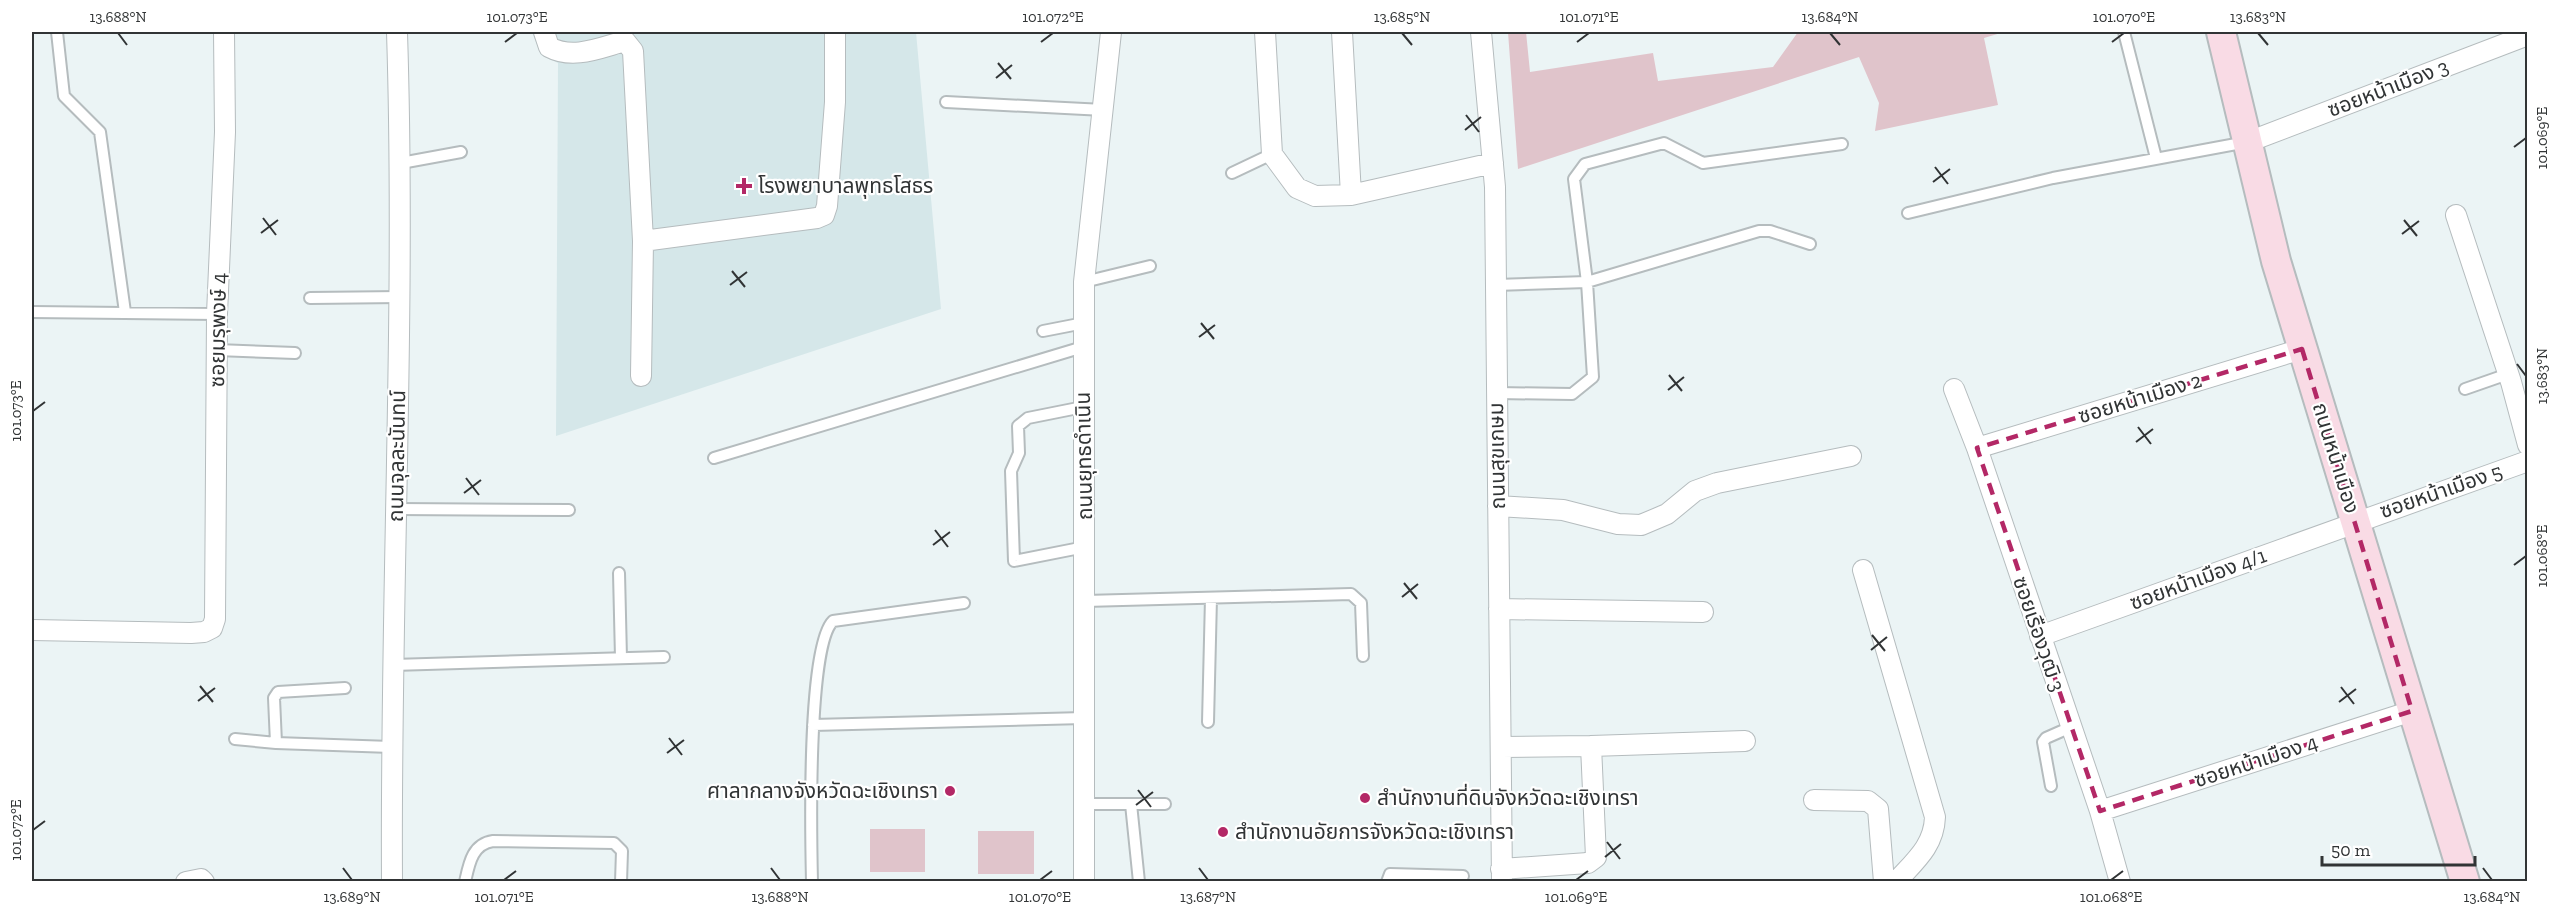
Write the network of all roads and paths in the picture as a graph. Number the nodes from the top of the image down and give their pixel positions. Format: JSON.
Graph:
{"nodes":[{"id":1,"x":57,"y":32,"type":"edge"},
{"id":2,"x":224,"y":32,"type":"edge"},
{"id":3,"x":397,"y":32,"type":"edge"},
{"id":4,"x":544,"y":32,"type":"edge"},
{"id":5,"x":835,"y":32,"type":"edge"},
{"id":6,"x":1112,"y":32,"type":"edge"},
{"id":7,"x":1265,"y":32,"type":"edge"},
{"id":8,"x":1342,"y":32,"type":"edge"},
{"id":9,"x":1481,"y":32,"type":"edge"},
{"id":10,"x":2124,"y":32,"type":"edge"},
{"id":11,"x":2221,"y":32,"type":"edge"},
{"id":12,"x":2528,"y":35,"type":"edge"},
{"id":13,"x":946,"y":102,"type":"dead end"},
{"id":14,"x":1104,"y":110,"type":"junction"},
{"id":15,"x":2248,"y":142,"type":"junction"},
{"id":16,"x":1842,"y":144,"type":"dead end"},
{"id":17,"x":462,"y":152,"type":"dead end"},
{"id":18,"x":1272,"y":154,"type":"junction"},
{"id":19,"x":2156,"y":158,"type":"junction"},
{"id":20,"x":401,"y":163,"type":"junction"},
{"id":21,"x":1492,"y":163,"type":"junction"},
{"id":22,"x":1232,"y":173,"type":"dead end"},
{"id":23,"x":1351,"y":195,"type":"junction"},
{"id":24,"x":1908,"y":213,"type":"dead end"},
{"id":25,"x":2456,"y":215,"type":"dead end"},
{"id":26,"x":643,"y":241,"type":"junction"},
{"id":27,"x":1810,"y":244,"type":"dead end"},
{"id":28,"x":1150,"y":266,"type":"dead end"},
{"id":29,"x":1084,"y":282,"type":"junction"},
{"id":30,"x":1587,"y":282,"type":"junction"},
{"id":31,"x":1496,"y":285,"type":"junction"},
{"id":32,"x":401,"y":297,"type":"junction"},
{"id":33,"x":310,"y":298,"type":"dead end"},
{"id":34,"x":32,"y":312,"type":"edge"},
{"id":35,"x":125,"y":312,"type":"junction"},
{"id":36,"x":217,"y":314,"type":"junction"},
{"id":37,"x":1083,"y":323,"type":"junction"},
{"id":38,"x":1043,"y":331,"type":"dead end"},
{"id":39,"x":1083,"y":346,"type":"junction"},
{"id":40,"x":2302,"y":349,"type":"junction"},
{"id":41,"x":217,"y":350,"type":"junction"},
{"id":42,"x":295,"y":353,"type":"dead end"},
{"id":43,"x":641,"y":376,"type":"dead end"},
{"id":44,"x":2516,"y":378,"type":"edge"},
{"id":45,"x":1954,"y":389,"type":"dead end"},
{"id":46,"x":2464,"y":389,"type":"dead end"},
{"id":47,"x":1497,"y":393,"type":"junction"},
{"id":48,"x":1083,"y":407,"type":"junction"},
{"id":49,"x":2528,"y":445,"type":"edge"},
{"id":50,"x":1977,"y":448,"type":"junction"},
{"id":51,"x":1851,"y":456,"type":"dead end"},
{"id":52,"x":714,"y":458,"type":"dead end"},
{"id":53,"x":2528,"y":461,"type":"edge"},
{"id":54,"x":1498,"y":506,"type":"junction"},
{"id":55,"x":396,"y":509,"type":"junction"},
{"id":56,"x":569,"y":510,"type":"dead end"},
{"id":57,"x":2355,"y":521,"type":"junction"},
{"id":58,"x":1084,"y":547,"type":"junction"},
{"id":59,"x":1863,"y":570,"type":"dead end"},
{"id":60,"x":619,"y":573,"type":"dead end"},
{"id":61,"x":1211,"y":598,"type":"junction"},
{"id":62,"x":1085,"y":601,"type":"junction"},
{"id":63,"x":964,"y":603,"type":"dead end"},
{"id":64,"x":1499,"y":609,"type":"junction"},
{"id":65,"x":1702,"y":612,"type":"dead end"},
{"id":66,"x":32,"y":630,"type":"edge"},
{"id":67,"x":2040,"y":636,"type":"junction"},
{"id":68,"x":1363,"y":656,"type":"dead end"},
{"id":69,"x":664,"y":657,"type":"dead end"},
{"id":70,"x":621,"y":658,"type":"junction"},
{"id":71,"x":393,"y":665,"type":"junction"},
{"id":72,"x":345,"y":688,"type":"dead end"},
{"id":73,"x":2412,"y":711,"type":"junction"},
{"id":74,"x":1084,"y":718,"type":"junction"},
{"id":75,"x":1208,"y":722,"type":"dead end"},
{"id":76,"x":813,"y":724,"type":"junction"},
{"id":77,"x":2071,"y":727,"type":"junction"},
{"id":78,"x":235,"y":739,"type":"dead end"},
{"id":79,"x":1744,"y":741,"type":"dead end"},
{"id":80,"x":276,"y":743,"type":"junction"},
{"id":81,"x":1591,"y":746,"type":"junction"},
{"id":82,"x":391,"y":747,"type":"junction"},
{"id":83,"x":1502,"y":747,"type":"junction"},
{"id":84,"x":2051,"y":786,"type":"dead end"},
{"id":85,"x":1814,"y":800,"type":"dead end"},
{"id":86,"x":1084,"y":804,"type":"junction"},
{"id":87,"x":1131,"y":804,"type":"junction"},
{"id":88,"x":1165,"y":804,"type":"dead end"},
{"id":89,"x":2100,"y":811,"type":"junction"},
{"id":90,"x":1502,"y":875,"type":"edge"},
{"id":91,"x":1463,"y":876,"type":"dead end"},
{"id":92,"x":186,"y":882,"type":"edge"},
{"id":93,"x":204,"y":882,"type":"edge"},
{"id":94,"x":392,"y":882,"type":"edge"},
{"id":95,"x":465,"y":882,"type":"edge"},
{"id":96,"x":621,"y":882,"type":"edge"},
{"id":97,"x":812,"y":882,"type":"edge"},
{"id":98,"x":1084,"y":882,"type":"edge"},
{"id":99,"x":1139,"y":882,"type":"edge"},
{"id":100,"x":1387,"y":882,"type":"edge"},
{"id":101,"x":1884,"y":882,"type":"edge"},
{"id":102,"x":1896,"y":882,"type":"edge"},
{"id":103,"x":2120,"y":882,"type":"edge"},
{"id":104,"x":2465,"y":882,"type":"edge"}],
"edges":[{"from":1,"to":35,"type":"lane"},
{"from":2,"to":36,"type":"street","name":"ซอยมรุพงษ์ 4"},
{"from":3,"to":20,"type":"street","name":"ถนนจุลละนันทน์"},
{"from":4,"to":26,"type":"street"},
{"from":5,"to":26,"type":"street"},
{"from":6,"to":14,"type":"street","name":"ถนนยุทธดำเนิน"},
{"from":7,"to":18,"type":"street"},
{"from":8,"to":23,"type":"street"},
{"from":9,"to":21,"type":"street","name":"ถนนสุขเกษม"},
{"from":10,"to":19,"type":"lane"},
{"from":11,"to":15,"type":"street","name":"ถนนหน้าเมือง"},
{"from":12,"to":15,"type":"street","name":"ซอยหน้าเมือง 3"},
{"from":13,"to":14,"type":"lane"},
{"from":14,"to":29,"type":"street","name":"ถนนยุทธดำเนิน"},
{"from":15,"to":19,"type":"lane"},
{"from":15,"to":40,"type":"street","name":"ถนนหน้าเมือง"},
{"from":16,"to":30,"type":"lane"},
{"from":17,"to":20,"type":"lane"},
{"from":18,"to":22,"type":"lane"},
{"from":18,"to":23,"type":"street"},
{"from":19,"to":24,"type":"lane"},
{"from":20,"to":32,"type":"street","name":"ถนนจุลละนันทน์"},
{"from":21,"to":23,"type":"street"},
{"from":21,"to":31,"type":"street","name":"ถนนสุขเกษม"},
{"from":25,"to":44,"type":"street"},
{"from":26,"to":43,"type":"street"},
{"from":27,"to":30,"type":"lane"},
{"from":28,"to":29,"type":"lane"},
{"from":29,"to":37,"type":"street","name":"ถนนยุทธดำเนิน"},
{"from":30,"to":31,"type":"lane"},
{"from":30,"to":47,"type":"lane"},
{"from":31,"to":47,"type":"street","name":"ถนนสุขเกษม"},
{"from":32,"to":33,"type":"lane"},
{"from":32,"to":55,"type":"street","name":"ถนนจุลละนันทน์"},
{"from":34,"to":35,"type":"lane"},
{"from":35,"to":36,"type":"lane"},
{"from":36,"to":41,"type":"street","name":"ซอยมรุพงษ์ 4"},
{"from":37,"to":38,"type":"lane"},
{"from":37,"to":39,"type":"street","name":"ถนนยุทธดำเนิน"},
{"from":39,"to":48,"type":"street","name":"ถนนยุทธดำเนิน"},
{"from":39,"to":52,"type":"lane"},
{"from":40,"to":50,"type":"street","name":"ซอยหน้าเมือง 2"},
{"from":40,"to":57,"type":"street","name":"ถนนหน้าเมือง"},
{"from":41,"to":42,"type":"lane"},
{"from":41,"to":66,"type":"street","name":"ซอยมรุพงษ์ 4"},
{"from":44,"to":46,"type":"lane"},
{"from":44,"to":49,"type":"street"},
{"from":45,"to":50,"type":"street","name":"ซอยเรืองวุฒิ 3"},
{"from":47,"to":54,"type":"street","name":"ถนนสุขเกษม"},
{"from":48,"to":58,"type":"street","name":"ถนนยุทธดำเนิน"},
{"from":48,"to":58,"type":"lane"},
{"from":50,"to":67,"type":"street","name":"ซอยเรืองวุฒิ 3"},
{"from":51,"to":54,"type":"street"},
{"from":53,"to":57,"type":"street","name":"ซอยหน้าเมือง 5"},
{"from":54,"to":64,"type":"street","name":"ถนนสุขเกษม"},
{"from":55,"to":56,"type":"lane"},
{"from":55,"to":71,"type":"street","name":"ถนนจุลละนันทน์"},
{"from":57,"to":67,"type":"street","name":"ซอยหน้าเมือง 4/1"},
{"from":57,"to":73,"type":"street","name":"ถนนหน้าเมือง"},
{"from":58,"to":62,"type":"street","name":"ถนนยุทธดำเนิน"},
{"from":59,"to":102,"type":"street"},
{"from":60,"to":70,"type":"lane"},
{"from":61,"to":62,"type":"lane"},
{"from":61,"to":68,"type":"lane"},
{"from":61,"to":75,"type":"lane"},
{"from":62,"to":74,"type":"street","name":"ถนนยุทธดำเนิน"},
{"from":63,"to":76,"type":"lane"},
{"from":64,"to":65,"type":"street"},
{"from":64,"to":83,"type":"street","name":"ถนนสุขเกษม"},
{"from":67,"to":77,"type":"street","name":"ซอยเรืองวุฒิ 3"},
{"from":69,"to":70,"type":"lane"},
{"from":70,"to":71,"type":"lane"},
{"from":71,"to":82,"type":"street","name":"ถนนจุลละนันทน์"},
{"from":72,"to":80,"type":"lane"},
{"from":73,"to":89,"type":"street","name":"ซอยหน้าเมือง 4"},
{"from":73,"to":104,"type":"street","name":"ถนนหน้าเมือง"},
{"from":74,"to":76,"type":"lane"},
{"from":74,"to":86,"type":"street","name":"ถนนยุทธดำเนิน"},
{"from":76,"to":97,"type":"lane"},
{"from":77,"to":84,"type":"lane"},
{"from":77,"to":89,"type":"street","name":"ซอยเรืองวุฒิ 3"},
{"from":78,"to":80,"type":"lane"},
{"from":79,"to":81,"type":"street"},
{"from":80,"to":82,"type":"lane"},
{"from":81,"to":83,"type":"street"},
{"from":81,"to":90,"type":"street"},
{"from":82,"to":94,"type":"street","name":"ถนนจุลละนันทน์"},
{"from":83,"to":90,"type":"street","name":"ถนนสุขเกษม"},
{"from":85,"to":101,"type":"street"},
{"from":86,"to":87,"type":"lane"},
{"from":86,"to":98,"type":"street","name":"ถนนยุทธดำเนิน"},
{"from":87,"to":88,"type":"lane"},
{"from":87,"to":99,"type":"lane"},
{"from":89,"to":103,"type":"street","name":"ซอยเรืองวุฒิ 3"},
{"from":91,"to":100,"type":"lane"},
{"from":92,"to":93,"type":"street"},
{"from":95,"to":96,"type":"lane"}]}
